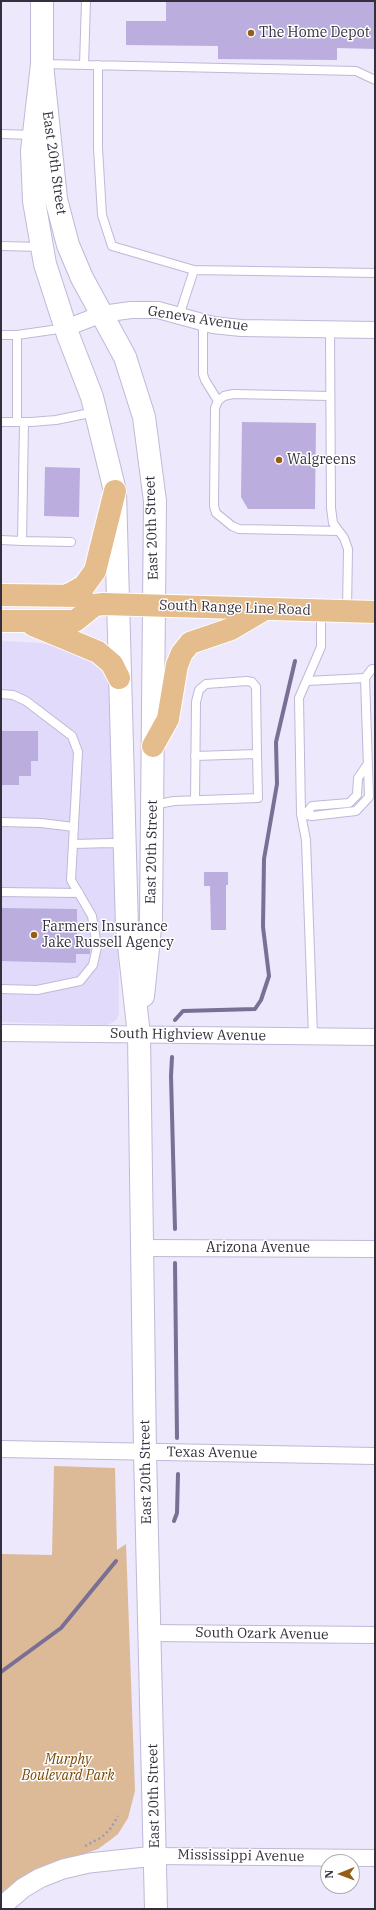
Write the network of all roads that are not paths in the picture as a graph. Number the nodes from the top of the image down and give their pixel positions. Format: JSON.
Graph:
{"nodes":[{"id":1,"x":42,"y":1,"type":"edge"},
{"id":2,"x":86,"y":1,"type":"edge"},
{"id":3,"x":42,"y":64,"type":"junction"},
{"id":4,"x":84,"y":65,"type":"junction"},
{"id":5,"x":98,"y":65,"type":"junction"},
{"id":6,"x":375,"y":80,"type":"edge"},
{"id":7,"x":1,"y":134,"type":"edge"},
{"id":8,"x":34,"y":135,"type":"junction"},
{"id":9,"x":1,"y":246,"type":"edge"},
{"id":10,"x":42,"y":247,"type":"junction"},
{"id":11,"x":194,"y":270,"type":"junction"},
{"id":12,"x":375,"y":272,"type":"edge"},
{"id":13,"x":102,"y":314,"type":"junction"},
{"id":14,"x":178,"y":316,"type":"junction"},
{"id":15,"x":203,"y":322,"type":"junction"},
{"id":16,"x":66,"y":328,"type":"junction"},
{"id":17,"x":330,"y":330,"type":"junction"},
{"id":18,"x":375,"y":330,"type":"edge"},
{"id":19,"x":1,"y":335,"type":"edge"},
{"id":20,"x":17,"y":335,"type":"junction"},
{"id":21,"x":330,"y":396,"type":"junction"},
{"id":22,"x":218,"y":401,"type":"junction"},
{"id":23,"x":96,"y":411,"type":"junction"},
{"id":24,"x":1,"y":422,"type":"edge"},
{"id":25,"x":20,"y":422,"type":"junction"},
{"id":26,"x":115,"y":490,"type":"junction"},
{"id":27,"x":338,"y":531,"type":"junction"},
{"id":28,"x":1,"y":540,"type":"edge"},
{"id":29,"x":22,"y":540,"type":"junction"},
{"id":30,"x":71,"y":542,"type":"dead end"},
{"id":31,"x":1,"y":595,"type":"edge"},
{"id":32,"x":68,"y":595,"type":"junction"},
{"id":33,"x":95,"y":604,"type":"junction"},
{"id":34,"x":118,"y":604,"type":"junction"},
{"id":35,"x":154,"y":605,"type":"junction"},
{"id":36,"x":265,"y":608,"type":"junction"},
{"id":37,"x":321,"y":610,"type":"junction"},
{"id":38,"x":347,"y":611,"type":"junction"},
{"id":39,"x":375,"y":612,"type":"edge"},
{"id":40,"x":1,"y":621,"type":"edge"},
{"id":41,"x":25,"y":621,"type":"junction"},
{"id":42,"x":375,"y":669,"type":"edge"},
{"id":43,"x":119,"y":678,"type":"junction"},
{"id":44,"x":366,"y":678,"type":"junction"},
{"id":45,"x":307,"y":681,"type":"junction"},
{"id":46,"x":1,"y":694,"type":"edge"},
{"id":47,"x":153,"y":746,"type":"junction"},
{"id":48,"x":257,"y":754,"type":"junction"},
{"id":49,"x":195,"y":756,"type":"junction"},
{"id":50,"x":195,"y":800,"type":"junction"},
{"id":51,"x":153,"y":805,"type":"junction"},
{"id":52,"x":304,"y":814,"type":"junction"},
{"id":53,"x":1,"y":822,"type":"edge"},
{"id":54,"x":74,"y":827,"type":"junction"},
{"id":55,"x":73,"y":844,"type":"junction"},
{"id":56,"x":123,"y":844,"type":"junction"},
{"id":57,"x":1,"y":892,"type":"edge"},
{"id":58,"x":79,"y":893,"type":"junction"},
{"id":59,"x":1,"y":989,"type":"edge"},
{"id":60,"x":1,"y":1033,"type":"edge"},
{"id":61,"x":139,"y":1035,"type":"junction"},
{"id":62,"x":312,"y":1036,"type":"junction"},
{"id":63,"x":375,"y":1037,"type":"edge"},
{"id":64,"x":142,"y":1248,"type":"junction"},
{"id":65,"x":375,"y":1249,"type":"edge"},
{"id":66,"x":1,"y":1449,"type":"edge"},
{"id":67,"x":145,"y":1452,"type":"junction"},
{"id":68,"x":375,"y":1456,"type":"edge"},
{"id":69,"x":149,"y":1633,"type":"junction"},
{"id":70,"x":375,"y":1635,"type":"edge"},
{"id":71,"x":155,"y":1856,"type":"junction"},
{"id":72,"x":375,"y":1858,"type":"edge"},
{"id":73,"x":1,"y":1907,"type":"edge"},
{"id":74,"x":156,"y":1909,"type":"edge"}],
"edges":[{"from":1,"to":3,"type":"main road","name":"East 20th Street"},
{"from":2,"to":4,"type":"lane"},
{"from":3,"to":4,"type":"lane"},
{"from":3,"to":8,"type":"main road","name":"East 20th Street"},
{"from":3,"to":13,"type":"main road","name":"East 20th Street"},
{"from":4,"to":5,"type":"lane"},
{"from":5,"to":6,"type":"lane"},
{"from":5,"to":11,"type":"lane"},
{"from":7,"to":8,"type":"lane"},
{"from":8,"to":10,"type":"main road","name":"East 20th Street"},
{"from":9,"to":10,"type":"lane"},
{"from":10,"to":16,"type":"main road","name":"East 20th Street"},
{"from":11,"to":12,"type":"lane"},
{"from":11,"to":14,"type":"lane"},
{"from":13,"to":14,"type":"street","name":"Geneva Avenue"},
{"from":13,"to":16,"type":"street","name":"Geneva Avenue"},
{"from":13,"to":35,"type":"main road","name":"East 20th Street"},
{"from":14,"to":15,"type":"street","name":"Geneva Avenue"},
{"from":15,"to":17,"type":"street","name":"Geneva Avenue"},
{"from":15,"to":22,"type":"lane"},
{"from":16,"to":20,"type":"lane","name":"Geneva Avenue"},
{"from":16,"to":23,"type":"main road","name":"East 20th Street"},
{"from":17,"to":18,"type":"street","name":"Geneva Avenue"},
{"from":17,"to":21,"type":"lane"},
{"from":19,"to":20,"type":"lane","name":"Geneva Avenue"},
{"from":20,"to":25,"type":"lane"},
{"from":21,"to":22,"type":"lane"},
{"from":21,"to":27,"type":"lane"},
{"from":22,"to":27,"type":"lane"},
{"from":23,"to":25,"type":"lane"},
{"from":23,"to":26,"type":"main road","name":"East 20th Street"},
{"from":24,"to":25,"type":"lane"},
{"from":25,"to":29,"type":"lane"},
{"from":26,"to":32,"type":"main road"},
{"from":26,"to":34,"type":"main road","name":"East 20th Street"},
{"from":27,"to":38,"type":"lane"},
{"from":28,"to":29,"type":"lane"},
{"from":29,"to":30,"type":"lane"},
{"from":31,"to":32,"type":"main road","name":"South Range Line Road"},
{"from":32,"to":33,"type":"main road","name":"South Range Line Road"},
{"from":33,"to":34,"type":"main road","name":"South Range Line Road"},
{"from":33,"to":41,"type":"main road"},
{"from":34,"to":35,"type":"main road","name":"South Range Line Road"},
{"from":34,"to":43,"type":"main road","name":"East 20th Street"},
{"from":35,"to":36,"type":"main road","name":"South Range Line Road"},
{"from":35,"to":47,"type":"main road","name":"East 20th Street"},
{"from":36,"to":37,"type":"main road","name":"South Range Line Road"},
{"from":36,"to":47,"type":"main road"},
{"from":37,"to":38,"type":"main road","name":"South Range Line Road"},
{"from":37,"to":45,"type":"lane"},
{"from":38,"to":39,"type":"main road","name":"South Range Line Road"},
{"from":40,"to":41,"type":"main road"},
{"from":41,"to":43,"type":"main road"},
{"from":42,"to":44,"type":"lane"},
{"from":43,"to":56,"type":"main road","name":"East 20th Street"},
{"from":44,"to":45,"type":"lane"},
{"from":44,"to":52,"type":"lane"},
{"from":45,"to":52,"type":"lane"},
{"from":46,"to":54,"type":"lane"},
{"from":47,"to":51,"type":"main road","name":"East 20th Street"},
{"from":48,"to":49,"type":"lane"},
{"from":48,"to":49,"type":"lane"},
{"from":48,"to":50,"type":"lane"},
{"from":49,"to":50,"type":"lane"},
{"from":50,"to":51,"type":"lane"},
{"from":51,"to":61,"type":"main road","name":"East 20th Street"},
{"from":52,"to":62,"type":"lane"},
{"from":53,"to":54,"type":"lane"},
{"from":54,"to":55,"type":"lane"},
{"from":55,"to":56,"type":"lane"},
{"from":55,"to":58,"type":"lane"},
{"from":56,"to":61,"type":"main road","name":"East 20th Street"},
{"from":57,"to":58,"type":"lane"},
{"from":58,"to":59,"type":"lane"},
{"from":60,"to":61,"type":"street","name":"South Highview Avenue"},
{"from":61,"to":62,"type":"street","name":"South Highview Avenue"},
{"from":61,"to":64,"type":"main road","name":"East 20th Street"},
{"from":62,"to":63,"type":"street","name":"South Highview Avenue"},
{"from":64,"to":65,"type":"street","name":"Arizona Avenue"},
{"from":64,"to":67,"type":"main road","name":"East 20th Street"},
{"from":66,"to":67,"type":"street","name":"Texas Avenue"},
{"from":67,"to":68,"type":"street","name":"Texas Avenue"},
{"from":67,"to":69,"type":"main road","name":"East 20th Street"},
{"from":69,"to":70,"type":"street","name":"South Ozark Avenue"},
{"from":69,"to":71,"type":"main road","name":"East 20th Street"},
{"from":71,"to":72,"type":"street","name":"Mississippi Avenue"},
{"from":71,"to":73,"type":"street"},
{"from":71,"to":74,"type":"main road","name":"East 20th Street"}]}
